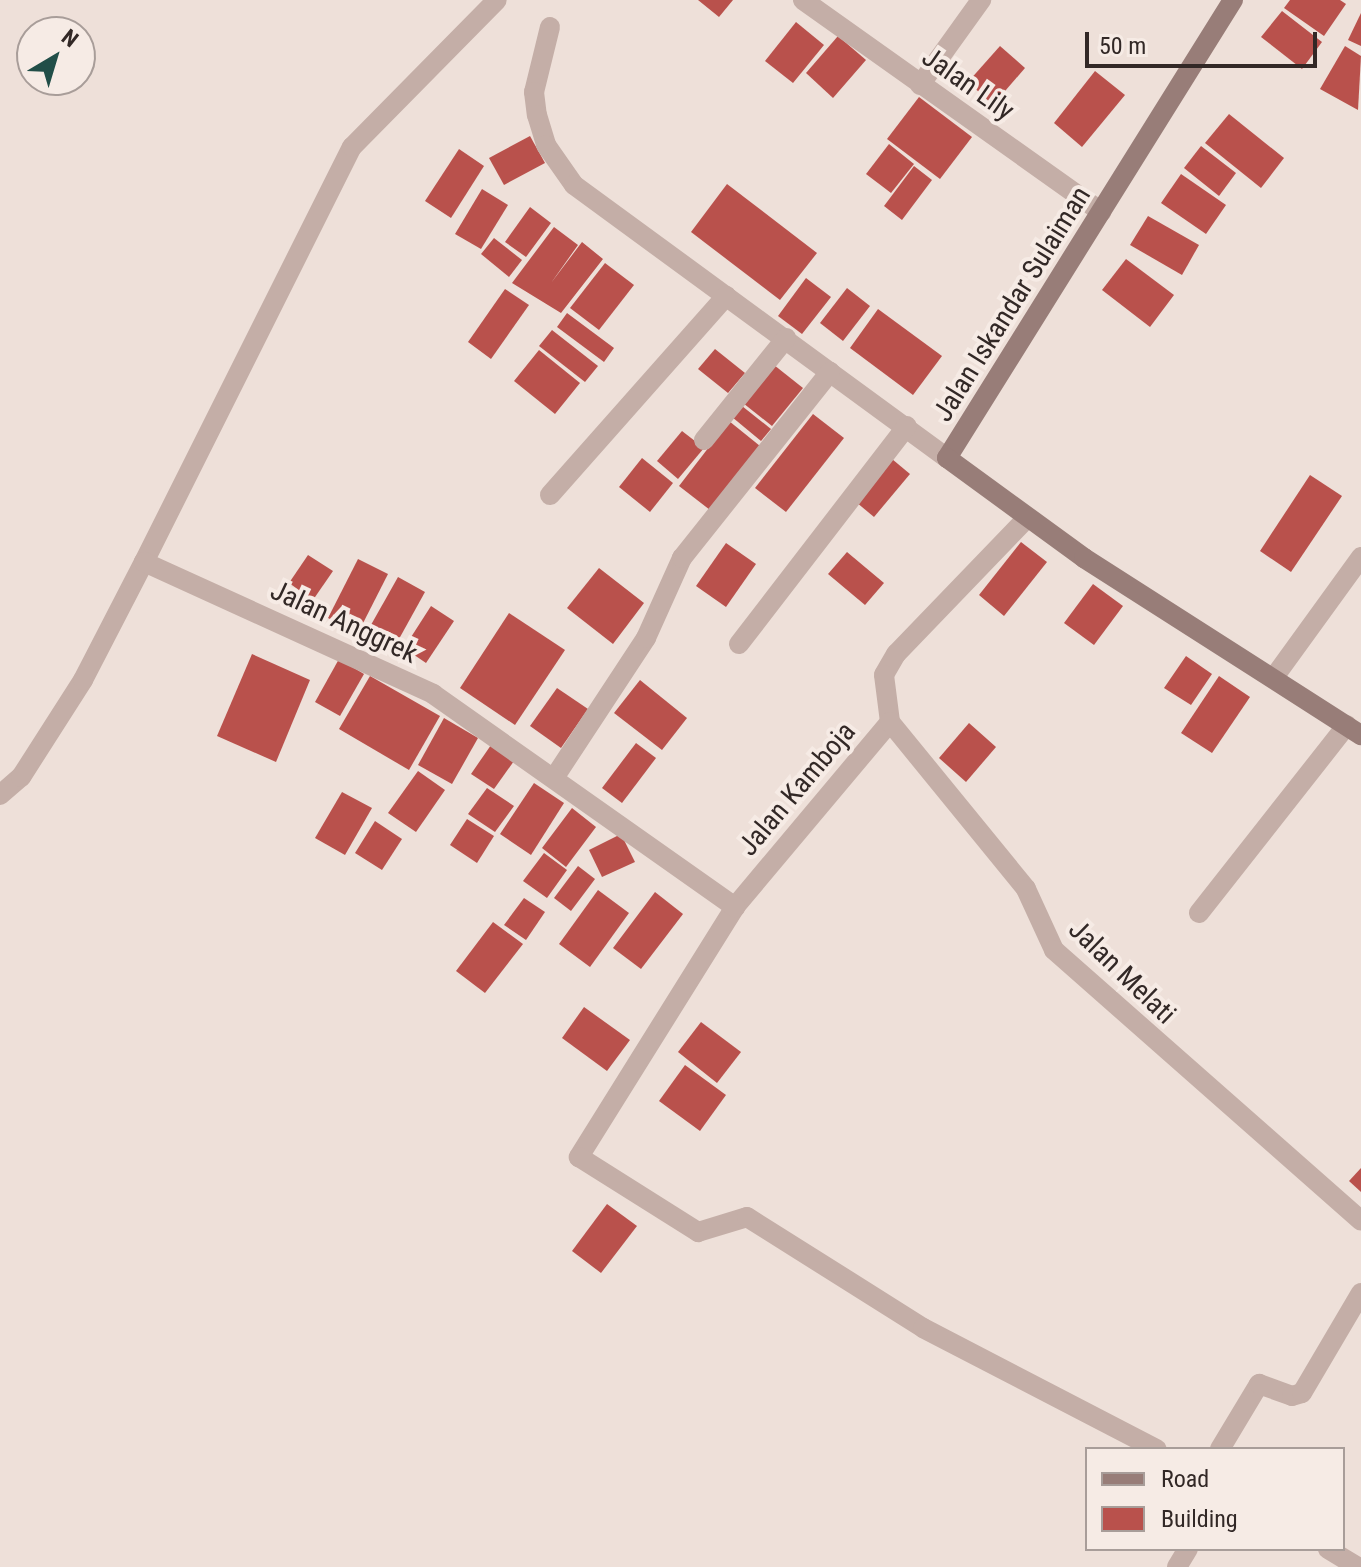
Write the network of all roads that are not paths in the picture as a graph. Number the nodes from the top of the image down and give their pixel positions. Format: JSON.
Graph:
{"nodes":[{"id":1,"x":497,"y":0,"type":"edge"},
{"id":2,"x":803,"y":0,"type":"edge"},
{"id":3,"x":981,"y":0,"type":"edge"},
{"id":4,"x":1233,"y":0,"type":"edge"},
{"id":5,"x":550,"y":27,"type":"dead end"},
{"id":6,"x":920,"y":85,"type":"junction"},
{"id":7,"x":1101,"y":212,"type":"junction"},
{"id":8,"x":726,"y":296,"type":"junction"},
{"id":9,"x":786,"y":338,"type":"junction"},
{"id":10,"x":830,"y":372,"type":"junction"},
{"id":11,"x":907,"y":426,"type":"junction"},
{"id":12,"x":704,"y":440,"type":"dead end"},
{"id":13,"x":947,"y":458,"type":"junction"},
{"id":14,"x":550,"y":495,"type":"dead end"},
{"id":15,"x":1026,"y":519,"type":"junction"},
{"id":16,"x":1361,"y":557,"type":"edge"},
{"id":17,"x":144,"y":562,"type":"junction"},
{"id":18,"x":739,"y":644,"type":"dead end"},
{"id":19,"x":1275,"y":676,"type":"junction"},
{"id":20,"x":890,"y":722,"type":"junction"},
{"id":21,"x":1354,"y":730,"type":"edge"},
{"id":22,"x":556,"y":775,"type":"junction"},
{"id":23,"x":0,"y":795,"type":"edge"},
{"id":24,"x":735,"y":907,"type":"junction"},
{"id":25,"x":1199,"y":913,"type":"dead end"},
{"id":26,"x":1361,"y":1221,"type":"edge"},
{"id":27,"x":1361,"y":1293,"type":"edge"},
{"id":28,"x":1152,"y":1447,"type":"edge"},
{"id":29,"x":1221,"y":1447,"type":"edge"},
{"id":30,"x":1331,"y":1551,"type":"edge"},
{"id":31,"x":1358,"y":1567,"type":"edge"}],
"edges":[{"from":1,"to":17,"type":"street"},
{"from":2,"to":6,"type":"street","name":"Jalan Lily"},
{"from":3,"to":6,"type":"street"},
{"from":4,"to":7,"type":"street","name":"Jalan Iskandar Sulaiman"},
{"from":5,"to":8,"type":"street"},
{"from":6,"to":7,"type":"street","name":"Jalan Lily"},
{"from":7,"to":13,"type":"street","name":"Jalan Iskandar Sulaiman"},
{"from":8,"to":9,"type":"street"},
{"from":8,"to":14,"type":"street"},
{"from":9,"to":10,"type":"street"},
{"from":9,"to":12,"type":"street"},
{"from":10,"to":11,"type":"street"},
{"from":10,"to":22,"type":"street"},
{"from":11,"to":13,"type":"street"},
{"from":11,"to":18,"type":"street"},
{"from":13,"to":15,"type":"street","name":"Jalan Iskandar Sulaiman"},
{"from":15,"to":19,"type":"street","name":"Jalan Iskandar Sulaiman"},
{"from":15,"to":20,"type":"street","name":"Jalan Kamboja"},
{"from":16,"to":19,"type":"street"},
{"from":17,"to":22,"type":"street","name":"Jalan Anggrek"},
{"from":17,"to":23,"type":"street"},
{"from":19,"to":21,"type":"street","name":"Jalan Iskandar Sulaiman"},
{"from":20,"to":24,"type":"street","name":"Jalan Kamboja"},
{"from":20,"to":26,"type":"street","name":"Jalan Melati"},
{"from":21,"to":25,"type":"street"},
{"from":22,"to":24,"type":"street","name":"Jalan Anggrek"},
{"from":24,"to":28,"type":"street","name":"Jalan Kamboja"},
{"from":27,"to":29,"type":"street"},
{"from":30,"to":31,"type":"street"}]}
